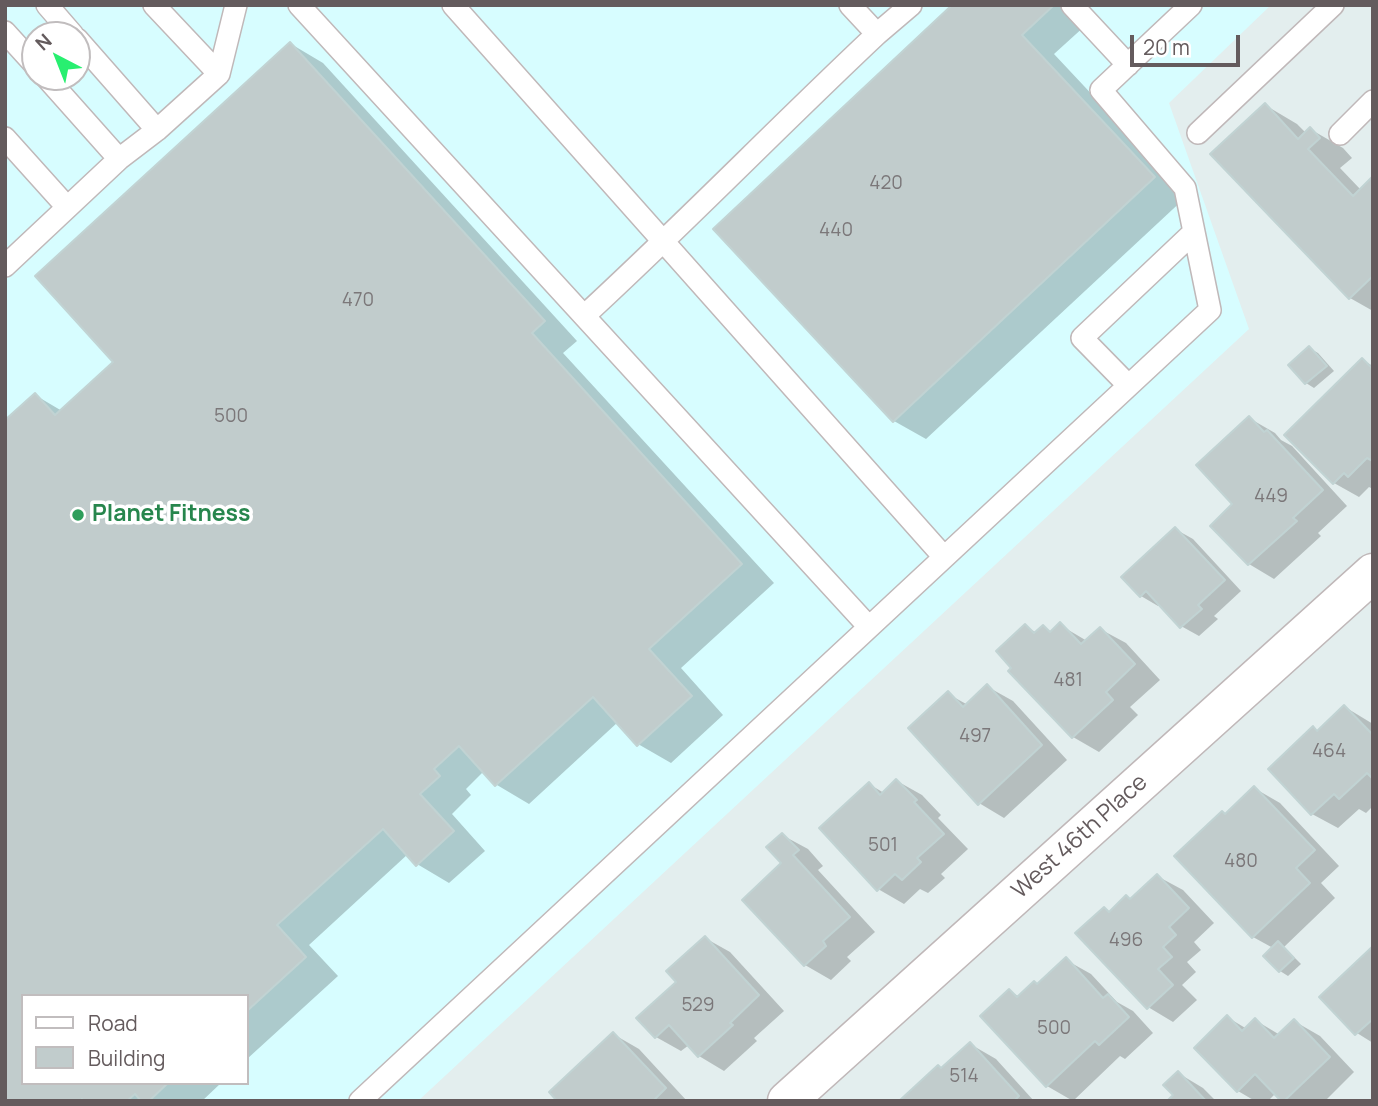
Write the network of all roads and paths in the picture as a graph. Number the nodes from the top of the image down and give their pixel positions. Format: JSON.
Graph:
{"nodes":[{"id":1,"x":47,"y":5,"type":"edge"},
{"id":2,"x":154,"y":5,"type":"edge"},
{"id":3,"x":236,"y":5,"type":"edge"},
{"id":4,"x":299,"y":5,"type":"edge"},
{"id":5,"x":453,"y":5,"type":"edge"},
{"id":6,"x":850,"y":5,"type":"edge"},
{"id":7,"x":911,"y":5,"type":"edge"},
{"id":8,"x":1072,"y":5,"type":"edge"},
{"id":9,"x":1191,"y":5,"type":"edge"},
{"id":10,"x":1333,"y":5,"type":"edge"},
{"id":11,"x":61,"y":21,"type":"edge"},
{"id":12,"x":5,"y":32,"type":"edge"},
{"id":13,"x":877,"y":34,"type":"junction"},
{"id":14,"x":21,"y":50,"type":"edge"},
{"id":15,"x":91,"y":55,"type":"edge"},
{"id":16,"x":1128,"y":65,"type":"junction"},
{"id":17,"x":219,"y":74,"type":"junction"},
{"id":18,"x":58,"y":91,"type":"edge"},
{"id":19,"x":1373,"y":101,"type":"edge"},
{"id":20,"x":158,"y":130,"type":"junction"},
{"id":21,"x":1198,"y":132,"type":"dead end"},
{"id":22,"x":1340,"y":134,"type":"dead end"},
{"id":23,"x":5,"y":138,"type":"edge"},
{"id":24,"x":119,"y":159,"type":"junction"},
{"id":25,"x":67,"y":207,"type":"junction"},
{"id":26,"x":1194,"y":232,"type":"junction"},
{"id":27,"x":664,"y":242,"type":"junction"},
{"id":28,"x":5,"y":266,"type":"edge"},
{"id":29,"x":584,"y":316,"type":"junction"},
{"id":30,"x":1128,"y":385,"type":"junction"},
{"id":31,"x":944,"y":557,"type":"junction"},
{"id":32,"x":1373,"y":573,"type":"edge"},
{"id":33,"x":869,"y":627,"type":"junction"},
{"id":34,"x":360,"y":1101,"type":"edge"},
{"id":35,"x":787,"y":1101,"type":"edge"}],
"edges":[{"from":1,"to":11,"type":"lane"},
{"from":2,"to":17,"type":"lane"},
{"from":3,"to":17,"type":"lane"},
{"from":4,"to":29,"type":"lane"},
{"from":5,"to":27,"type":"lane"},
{"from":6,"to":13,"type":"lane"},
{"from":7,"to":13,"type":"lane"},
{"from":8,"to":16,"type":"lane"},
{"from":9,"to":16,"type":"lane"},
{"from":10,"to":21,"type":"lane"},
{"from":12,"to":14,"type":"lane"},
{"from":13,"to":27,"type":"lane"},
{"from":15,"to":20,"type":"lane"},
{"from":16,"to":26,"type":"lane"},
{"from":17,"to":20,"type":"lane"},
{"from":18,"to":24,"type":"lane"},
{"from":19,"to":22,"type":"lane"},
{"from":20,"to":24,"type":"lane"},
{"from":23,"to":25,"type":"lane"},
{"from":24,"to":25,"type":"lane"},
{"from":25,"to":28,"type":"lane"},
{"from":26,"to":30,"type":"lane"},
{"from":26,"to":30,"type":"lane"},
{"from":27,"to":29,"type":"lane"},
{"from":27,"to":31,"type":"lane"},
{"from":29,"to":33,"type":"lane"},
{"from":30,"to":31,"type":"lane"},
{"from":31,"to":33,"type":"lane"},
{"from":32,"to":35,"type":"street","name":"West 46th Place"},
{"from":33,"to":34,"type":"lane"}]}
